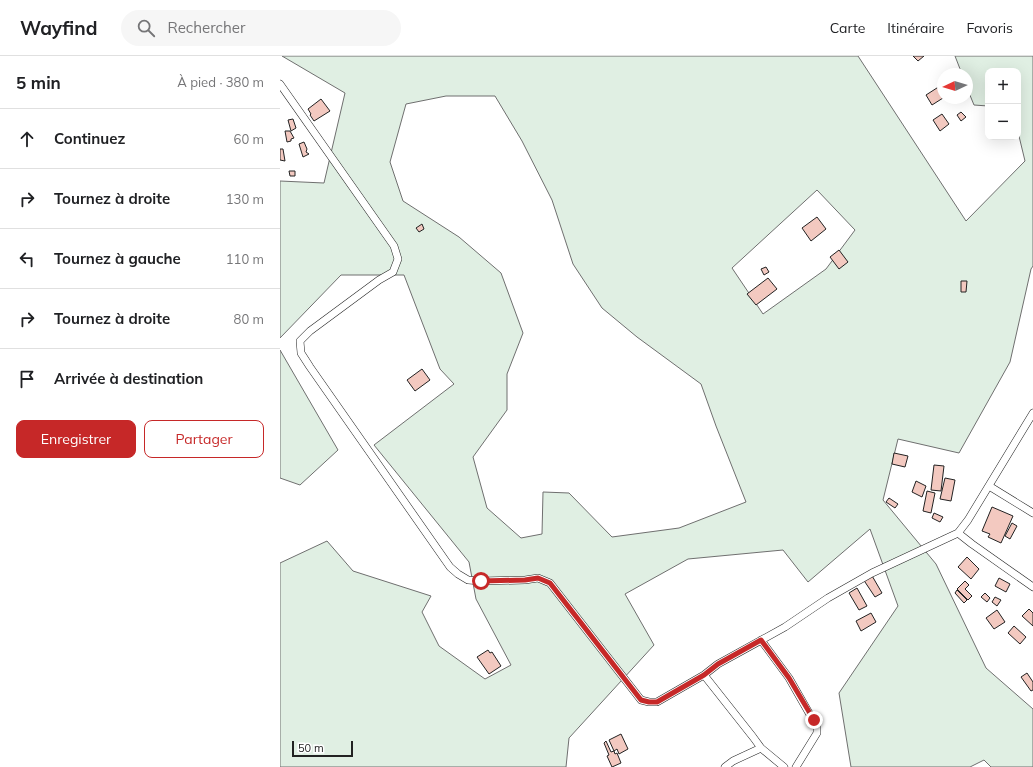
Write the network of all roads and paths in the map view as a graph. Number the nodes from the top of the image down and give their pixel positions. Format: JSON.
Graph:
{"nodes":[{"id":1,"x":280,"y":84,"type":"edge"},
{"id":2,"x":1033,"y":413,"type":"edge"},
{"id":3,"x":989,"y":486,"type":"junction"},
{"id":4,"x":1033,"y":513,"type":"edge"},
{"id":5,"x":958,"y":533,"type":"junction"},
{"id":6,"x":1033,"y":587,"type":"edge"},
{"id":7,"x":761,"y":640,"type":"junction"},
{"id":8,"x":704,"y":675,"type":"junction"},
{"id":9,"x":761,"y":748,"type":"junction"},
{"id":10,"x":725,"y":767,"type":"edge"},
{"id":11,"x":784,"y":767,"type":"edge"},
{"id":12,"x":796,"y":767,"type":"edge"}],
"edges":[{"from":1,"to":8,"type":"street"},
{"from":2,"to":3,"type":"street"},
{"from":3,"to":4,"type":"street"},
{"from":3,"to":5,"type":"street"},
{"from":5,"to":6,"type":"street"},
{"from":5,"to":7,"type":"street"},
{"from":7,"to":8,"type":"street"},
{"from":7,"to":12,"type":"street"},
{"from":8,"to":9,"type":"street"},
{"from":9,"to":10,"type":"street"},
{"from":9,"to":11,"type":"street"}]}
